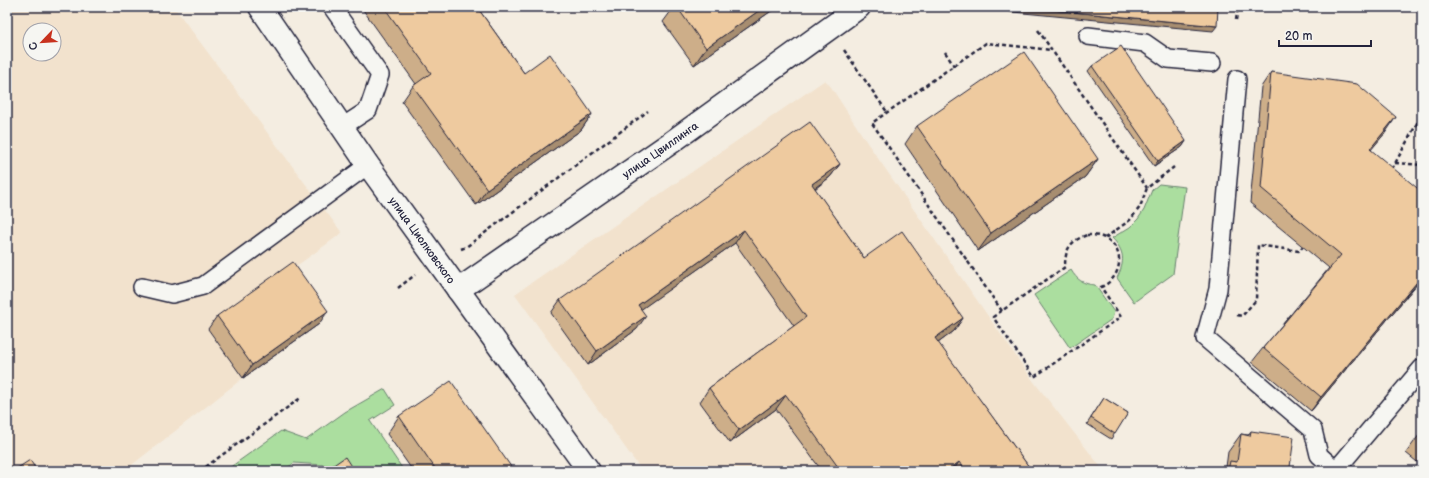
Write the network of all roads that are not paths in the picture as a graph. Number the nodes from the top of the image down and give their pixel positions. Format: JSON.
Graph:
{"nodes":[{"id":1,"x":260,"y":7,"type":"edge"},
{"id":2,"x":332,"y":7,"type":"edge"},
{"id":3,"x":859,"y":7,"type":"edge"},
{"id":4,"x":1088,"y":36,"type":"dead end"},
{"id":5,"x":1212,"y":63,"type":"dead end"},
{"id":6,"x":1237,"y":78,"type":"dead end"},
{"id":7,"x":342,"y":127,"type":"junction"},
{"id":8,"x":368,"y":164,"type":"junction"},
{"id":9,"x":142,"y":287,"type":"dead end"},
{"id":10,"x":458,"y":290,"type":"junction"},
{"id":11,"x":1422,"y":368,"type":"edge"},
{"id":12,"x":1337,"y":470,"type":"edge"},
{"id":13,"x":589,"y":471,"type":"edge"}],
"edges":[{"from":1,"to":7,"type":"street","name":"улица Циолковского"},
{"from":2,"to":7,"type":"lane"},
{"from":3,"to":10,"type":"street","name":"улица Цвиллинга"},
{"from":4,"to":5,"type":"lane"},
{"from":6,"to":12,"type":"lane"},
{"from":7,"to":8,"type":"street","name":"улица Циолковского"},
{"from":8,"to":9,"type":"lane"},
{"from":8,"to":10,"type":"street","name":"улица Циолковского"},
{"from":10,"to":13,"type":"street","name":"улица Циолковского"},
{"from":11,"to":12,"type":"lane"}]}
